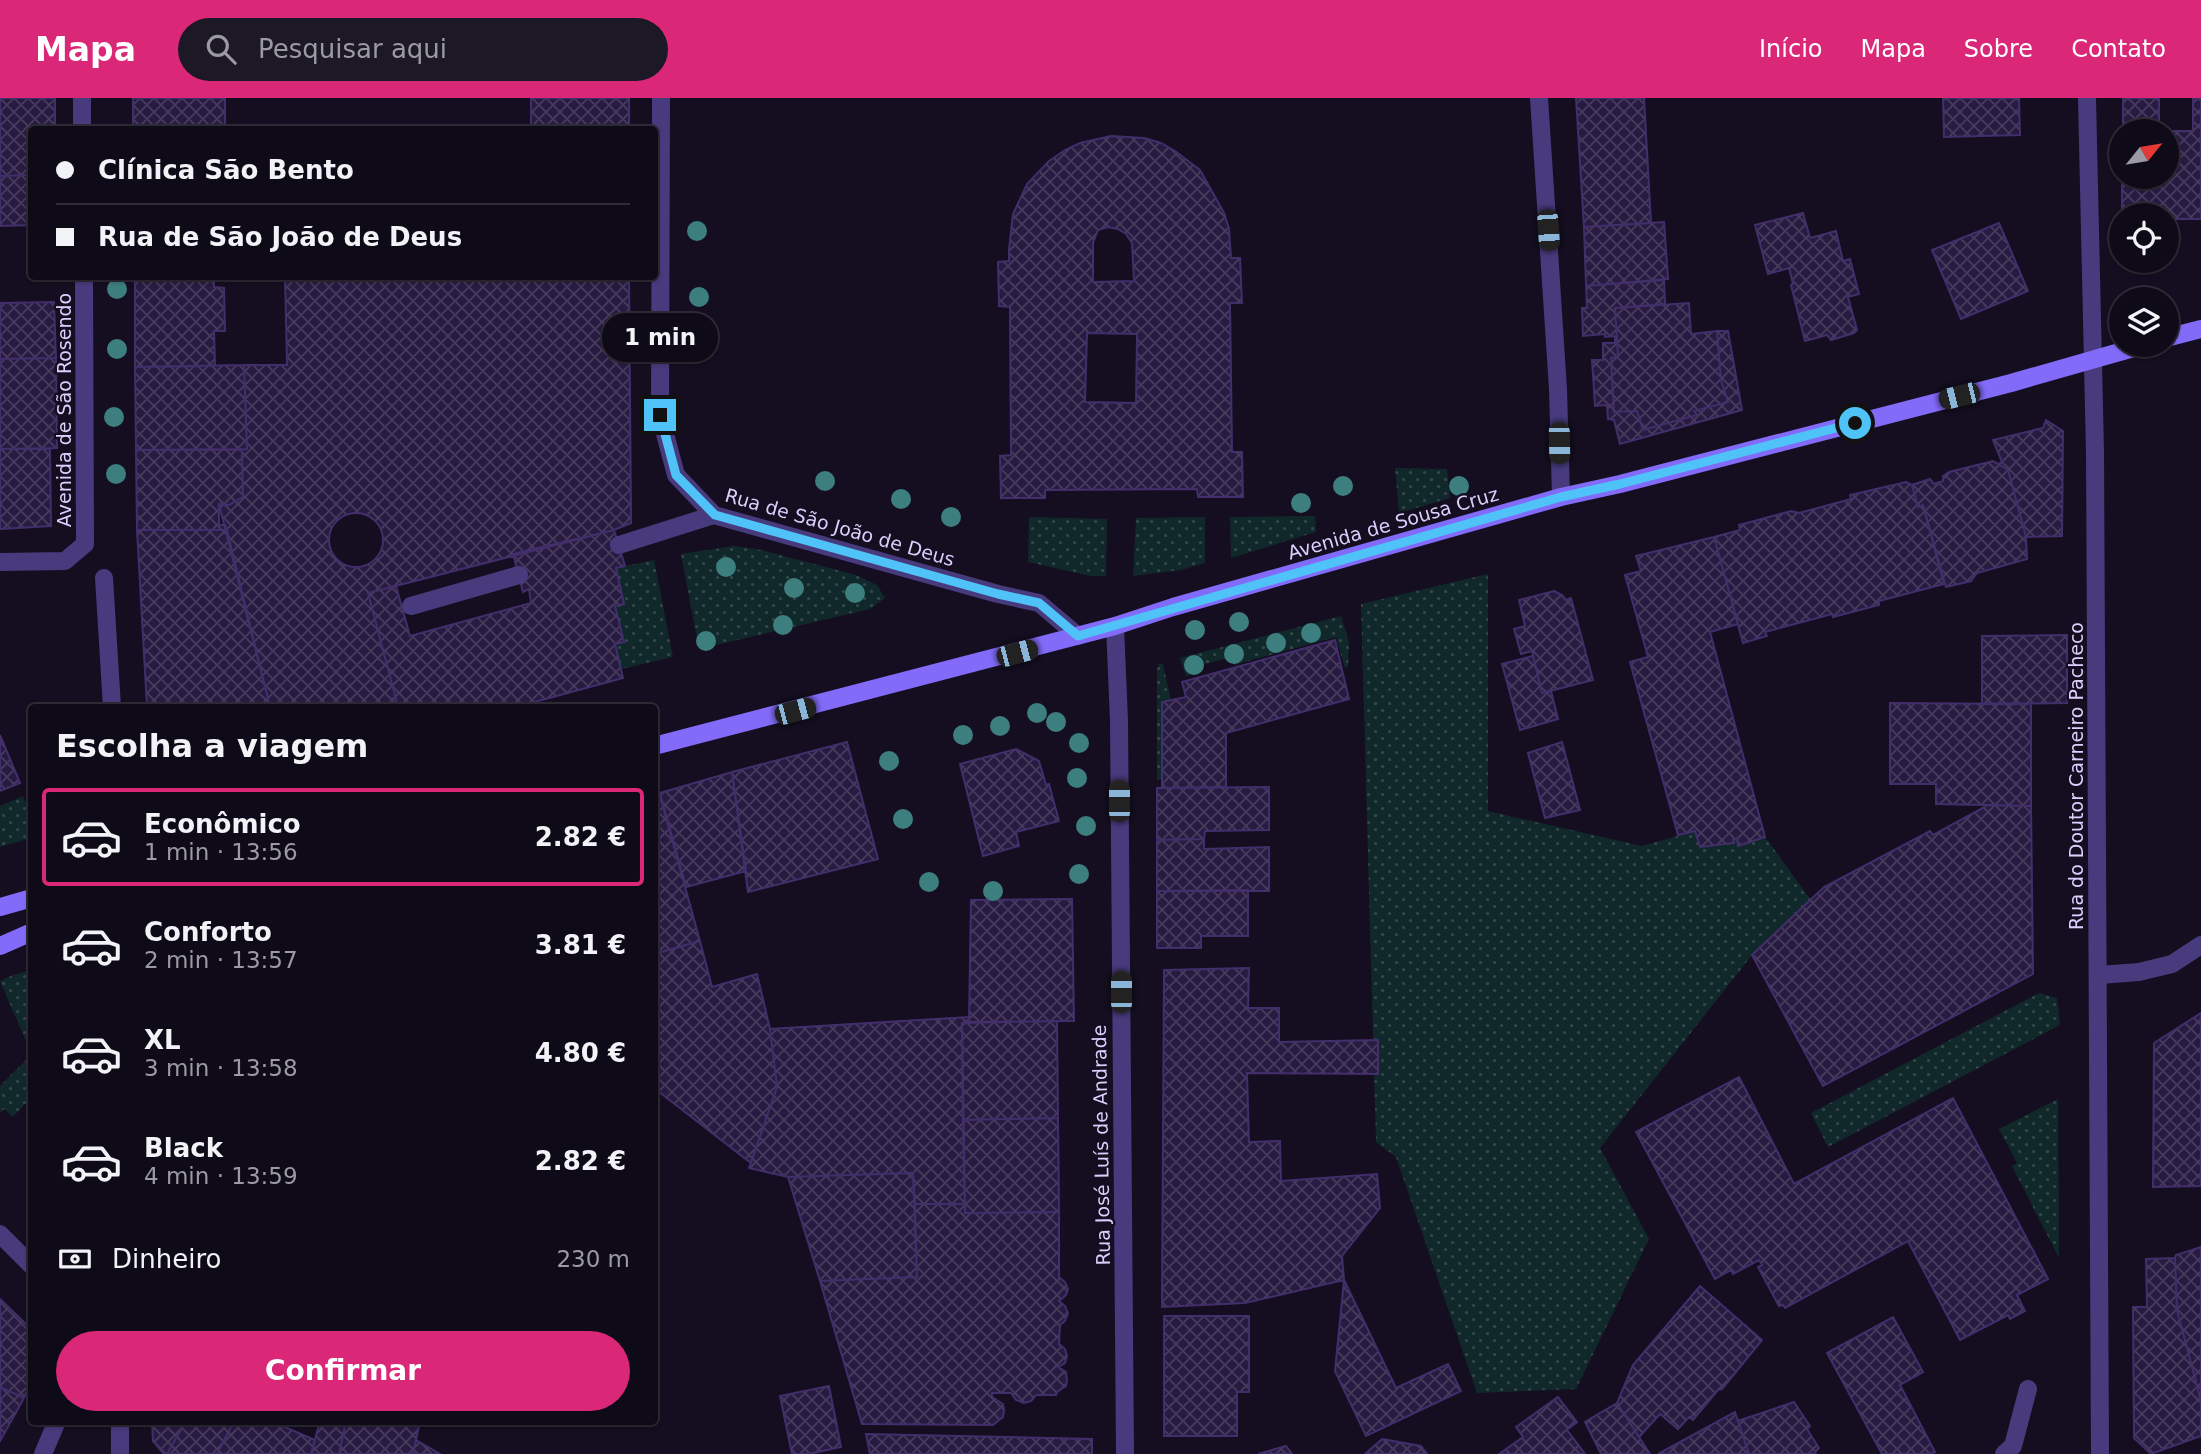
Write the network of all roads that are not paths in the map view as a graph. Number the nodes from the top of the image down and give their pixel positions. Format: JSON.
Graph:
{"nodes":[{"id":1,"x":82,"y":98,"type":"edge"},
{"id":2,"x":661,"y":98,"type":"edge"},
{"id":3,"x":1539,"y":98,"type":"edge"},
{"id":4,"x":2087,"y":98,"type":"edge"},
{"id":5,"x":82,"y":126,"type":"edge"},
{"id":6,"x":83,"y":280,"type":"edge"},
{"id":7,"x":2201,"y":329,"type":"edge"},
{"id":8,"x":2179,"y":335,"type":"edge"},
{"id":9,"x":2109,"y":354,"type":"edge"},
{"id":10,"x":2092,"y":359,"type":"junction"},
{"id":11,"x":1561,"y":497,"type":"junction"},
{"id":12,"x":715,"y":515,"type":"junction"},
{"id":13,"x":619,"y":545,"type":"dead end"},
{"id":14,"x":0,"y":562,"type":"edge"},
{"id":15,"x":519,"y":575,"type":"dead end"},
{"id":16,"x":104,"y":578,"type":"dead end"},
{"id":17,"x":411,"y":606,"type":"dead end"},
{"id":18,"x":1115,"y":626,"type":"junction"},
{"id":19,"x":1078,"y":636,"type":"junction"},
{"id":20,"x":112,"y":704,"type":"edge"},
{"id":21,"x":658,"y":745,"type":"edge"},
{"id":22,"x":28,"y":899,"type":"edge"},
{"id":23,"x":0,"y":907,"type":"edge"},
{"id":24,"x":28,"y":923,"type":"edge"},
{"id":25,"x":0,"y":933,"type":"edge"},
{"id":26,"x":28,"y":935,"type":"edge"},
{"id":27,"x":2201,"y":945,"type":"edge"},
{"id":28,"x":0,"y":946,"type":"edge"},
{"id":29,"x":2099,"y":975,"type":"junction"},
{"id":30,"x":0,"y":1234,"type":"edge"},
{"id":31,"x":28,"y":1262,"type":"edge"},
{"id":32,"x":2028,"y":1389,"type":"dead end"},
{"id":33,"x":55,"y":1425,"type":"edge"},
{"id":34,"x":120,"y":1425,"type":"edge"},
{"id":35,"x":43,"y":1454,"type":"edge"},
{"id":36,"x":120,"y":1454,"type":"edge"},
{"id":37,"x":1125,"y":1454,"type":"edge"},
{"id":38,"x":2004,"y":1454,"type":"edge"},
{"id":39,"x":2100,"y":1454,"type":"edge"}],
"edges":[{"from":1,"to":5,"type":"street"},
{"from":2,"to":12,"type":"street","name":"Rua de São João de Deus"},
{"from":3,"to":11,"type":"street"},
{"from":4,"to":10,"type":"street","name":"Rua do Doutor Carneiro Pacheco"},
{"from":6,"to":14,"type":"street","name":"Avenida de São Rosendo"},
{"from":7,"to":8,"type":"main road"},
{"from":9,"to":10,"type":"main road","name":"Avenida de Sousa Cruz"},
{"from":10,"to":11,"type":"main road","name":"Avenida de Sousa Cruz"},
{"from":10,"to":29,"type":"street","name":"Rua do Doutor Carneiro Pacheco"},
{"from":11,"to":18,"type":"main road","name":"Avenida de Sousa Cruz"},
{"from":12,"to":13,"type":"street"},
{"from":12,"to":19,"type":"street","name":"Rua de São João de Deus"},
{"from":15,"to":17,"type":"street"},
{"from":16,"to":20,"type":"street"},
{"from":18,"to":19,"type":"main road","name":"Avenida de Sousa Cruz"},
{"from":18,"to":37,"type":"street","name":"Rua José Luís de Andrade"},
{"from":19,"to":21,"type":"main road","name":"Avenida de Sousa Cruz"},
{"from":22,"to":23,"type":"main road"},
{"from":24,"to":25,"type":"main road"},
{"from":26,"to":28,"type":"main road"},
{"from":27,"to":29,"type":"street"},
{"from":29,"to":39,"type":"street","name":"Rua do Doutor Carneiro Pacheco"},
{"from":30,"to":31,"type":"street"},
{"from":32,"to":38,"type":"street"},
{"from":33,"to":35,"type":"street"},
{"from":34,"to":36,"type":"street"}]}
